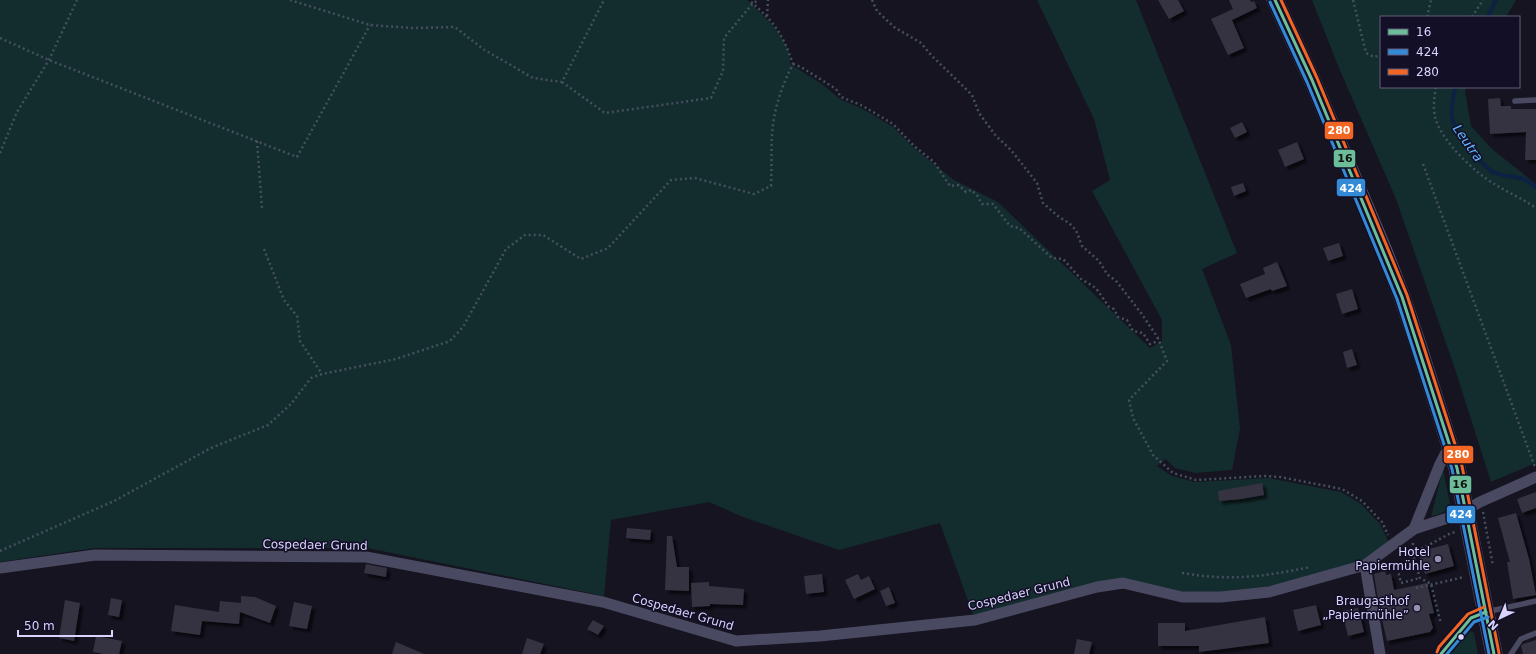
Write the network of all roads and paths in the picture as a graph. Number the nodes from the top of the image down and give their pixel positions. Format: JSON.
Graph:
{"nodes":[{"id":1,"x":77,"y":0,"type":"edge"},
{"id":2,"x":290,"y":0,"type":"edge"},
{"id":3,"x":604,"y":0,"type":"edge"},
{"id":4,"x":749,"y":0,"type":"edge"},
{"id":5,"x":759,"y":0,"type":"edge"},
{"id":6,"x":768,"y":0,"type":"edge"},
{"id":7,"x":872,"y":0,"type":"edge"},
{"id":8,"x":1275,"y":0,"type":"edge"},
{"id":9,"x":1353,"y":0,"type":"edge"},
{"id":10,"x":1431,"y":0,"type":"edge"},
{"id":11,"x":1483,"y":0,"type":"edge"},
{"id":12,"x":753,"y":3,"type":"junction"},
{"id":13,"x":767,"y":16,"type":"junction"},
{"id":14,"x":1427,"y":16,"type":"edge"},
{"id":15,"x":1473,"y":16,"type":"edge"},
{"id":16,"x":370,"y":25,"type":"junction"},
{"id":17,"x":0,"y":38,"type":"edge"},
{"id":18,"x":1380,"y":55,"type":"edge"},
{"id":19,"x":49,"y":60,"type":"junction"},
{"id":20,"x":793,"y":64,"type":"junction"},
{"id":21,"x":562,"y":82,"type":"junction"},
{"id":22,"x":1436,"y":88,"type":"edge"},
{"id":23,"x":1536,"y":100,"type":"edge"},
{"id":24,"x":1515,"y":101,"type":"dead end"},
{"id":25,"x":257,"y":141,"type":"junction"},
{"id":26,"x":0,"y":152,"type":"edge"},
{"id":27,"x":1423,"y":164,"type":"dead end"},
{"id":28,"x":262,"y":208,"type":"dead end"},
{"id":29,"x":1536,"y":208,"type":"edge"},
{"id":30,"x":264,"y":249,"type":"dead end"},
{"id":31,"x":1158,"y":338,"type":"junction"},
{"id":32,"x":322,"y":374,"type":"junction"},
{"id":33,"x":1450,"y":445,"type":"junction"},
{"id":34,"x":1535,"y":472,"type":"edge"},
{"id":35,"x":1480,"y":502,"type":"junction"},
{"id":36,"x":1466,"y":510,"type":"junction"},
{"id":37,"x":1414,"y":529,"type":"junction"},
{"id":38,"x":1460,"y":532,"type":"dead end"},
{"id":39,"x":1391,"y":540,"type":"dead end"},
{"id":40,"x":1490,"y":546,"type":"dead end"},
{"id":41,"x":0,"y":552,"type":"edge"},
{"id":42,"x":1412,"y":552,"type":"junction"},
{"id":43,"x":1414,"y":560,"type":"junction"},
{"id":44,"x":1365,"y":565,"type":"junction"},
{"id":45,"x":1314,"y":566,"type":"dead end"},
{"id":46,"x":0,"y":568,"type":"edge"},
{"id":47,"x":1182,"y":573,"type":"dead end"},
{"id":48,"x":1420,"y":578,"type":"junction"},
{"id":49,"x":1453,"y":579,"type":"dead end"},
{"id":50,"x":1431,"y":584,"type":"junction"},
{"id":51,"x":1416,"y":588,"type":"dead end"},
{"id":52,"x":1536,"y":600,"type":"edge"},
{"id":53,"x":1486,"y":612,"type":"junction"},
{"id":54,"x":1441,"y":624,"type":"dead end"},
{"id":55,"x":1536,"y":633,"type":"edge"},
{"id":56,"x":1380,"y":654,"type":"edge"},
{"id":57,"x":1441,"y":654,"type":"edge"},
{"id":58,"x":1494,"y":654,"type":"edge"},
{"id":59,"x":1511,"y":654,"type":"edge"}],
"edges":[{"from":1,"to":19,"type":"path"},
{"from":2,"to":16,"type":"path"},
{"from":3,"to":21,"type":"path"},
{"from":4,"to":12,"type":"path"},
{"from":5,"to":12,"type":"path"},
{"from":6,"to":13,"type":"path"},
{"from":7,"to":31,"type":"path"},
{"from":8,"to":33,"type":"main road"},
{"from":9,"to":18,"type":"path"},
{"from":10,"to":14,"type":"path"},
{"from":11,"to":15,"type":"path"},
{"from":12,"to":13,"type":"path"},
{"from":12,"to":21,"type":"path"},
{"from":13,"to":20,"type":"path"},
{"from":16,"to":21,"type":"path"},
{"from":16,"to":25,"type":"path"},
{"from":17,"to":19,"type":"path"},
{"from":19,"to":25,"type":"path"},
{"from":19,"to":26,"type":"path"},
{"from":20,"to":31,"type":"path"},
{"from":20,"to":32,"type":"path"},
{"from":22,"to":29,"type":"path"},
{"from":23,"to":24,"type":"lane"},
{"from":25,"to":28,"type":"path"},
{"from":27,"to":34,"type":"path"},
{"from":30,"to":32,"type":"path"},
{"from":31,"to":39,"type":"path"},
{"from":32,"to":41,"type":"path"},
{"from":33,"to":36,"type":"main road"},
{"from":33,"to":37,"type":"street"},
{"from":34,"to":35,"type":"street","name":"Cospedaer Grund"},
{"from":35,"to":36,"type":"street","name":"Cospedaer Grund"},
{"from":35,"to":40,"type":"path"},
{"from":36,"to":37,"type":"street","name":"Cospedaer Grund"},
{"from":36,"to":53,"type":"main road"},
{"from":37,"to":42,"type":"path"},
{"from":37,"to":44,"type":"street","name":"Cospedaer Grund"},
{"from":38,"to":42,"type":"path"},
{"from":42,"to":43,"type":"path"},
{"from":43,"to":48,"type":"path"},
{"from":43,"to":48,"type":"path"},
{"from":44,"to":46,"type":"street","name":"Cospedaer Grund"},
{"from":44,"to":56,"type":"street"},
{"from":45,"to":47,"type":"path"},
{"from":48,"to":50,"type":"path"},
{"from":49,"to":50,"type":"path"},
{"from":50,"to":51,"type":"path"},
{"from":50,"to":54,"type":"path"},
{"from":52,"to":53,"type":"lane"},
{"from":53,"to":57,"type":"lane"},
{"from":53,"to":58,"type":"main road"},
{"from":55,"to":59,"type":"lane"}]}
